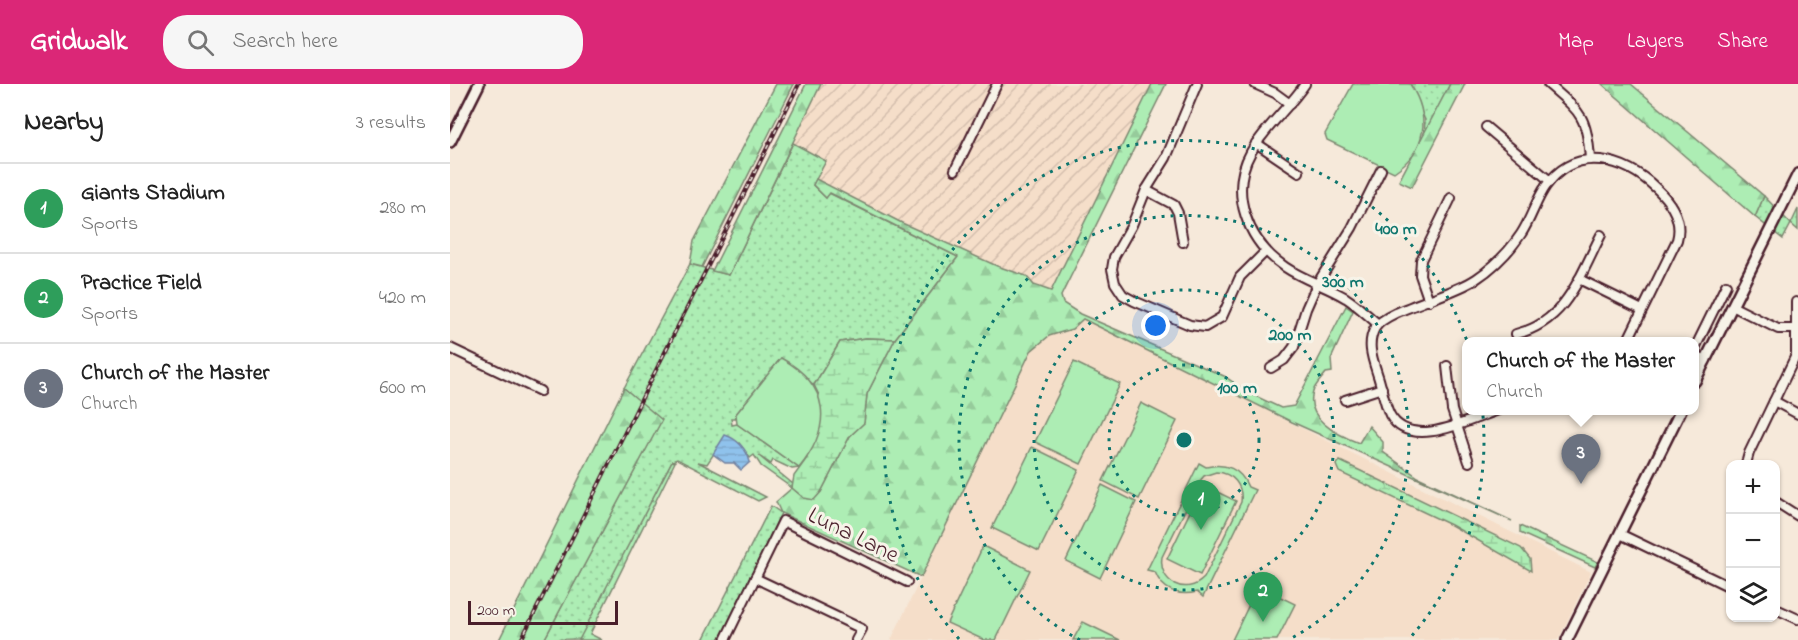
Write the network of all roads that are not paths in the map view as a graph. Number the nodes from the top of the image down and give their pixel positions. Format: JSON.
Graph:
{"nodes":[{"id":1,"x":479,"y":84,"type":"edge"},
{"id":2,"x":997,"y":84,"type":"edge"},
{"id":3,"x":1255,"y":84,"type":"edge"},
{"id":4,"x":1305,"y":84,"type":"edge"},
{"id":5,"x":1548,"y":84,"type":"edge"},
{"id":6,"x":1196,"y":85,"type":"edge"},
{"id":7,"x":1290,"y":104,"type":"junction"},
{"id":8,"x":1486,"y":127,"type":"dead end"},
{"id":9,"x":450,"y":142,"type":"edge"},
{"id":10,"x":1256,"y":143,"type":"junction"},
{"id":11,"x":1590,"y":159,"type":"junction"},
{"id":12,"x":955,"y":170,"type":"dead end"},
{"id":13,"x":1381,"y":170,"type":"dead end"},
{"id":14,"x":1299,"y":172,"type":"dead end"},
{"id":15,"x":1798,"y":174,"type":"edge"},
{"id":16,"x":1550,"y":181,"type":"junction"},
{"id":17,"x":1146,"y":190,"type":"junction"},
{"id":18,"x":1451,"y":198,"type":"dead end"},
{"id":19,"x":1601,"y":235,"type":"dead end"},
{"id":20,"x":1183,"y":242,"type":"dead end"},
{"id":21,"x":1266,"y":251,"type":"junction"},
{"id":22,"x":1579,"y":279,"type":"junction"},
{"id":23,"x":1317,"y":284,"type":"junction"},
{"id":24,"x":1726,"y":285,"type":"dead end"},
{"id":25,"x":1429,"y":301,"type":"junction"},
{"id":26,"x":1796,"y":302,"type":"dead end"},
{"id":27,"x":1732,"y":306,"type":"junction"},
{"id":28,"x":1642,"y":310,"type":"junction"},
{"id":29,"x":1378,"y":324,"type":"junction"},
{"id":30,"x":1797,"y":329,"type":"edge"},
{"id":31,"x":1516,"y":334,"type":"dead end"},
{"id":32,"x":1629,"y":337,"type":"edge"},
{"id":33,"x":1699,"y":340,"type":"edge"},
{"id":34,"x":450,"y":348,"type":"edge"},
{"id":35,"x":1699,"y":357,"type":"edge"},
{"id":36,"x":1706,"y":360,"type":"junction"},
{"id":37,"x":1447,"y":366,"type":"dead end"},
{"id":38,"x":1271,"y":368,"type":"dead end"},
{"id":39,"x":1699,"y":373,"type":"edge"},
{"id":40,"x":1382,"y":388,"type":"junction"},
{"id":41,"x":540,"y":392,"type":"dead end"},
{"id":42,"x":1345,"y":400,"type":"dead end"},
{"id":43,"x":1774,"y":401,"type":"junction"},
{"id":44,"x":1798,"y":414,"type":"edge"},
{"id":45,"x":1485,"y":415,"type":"edge"},
{"id":46,"x":1679,"y":415,"type":"edge"},
{"id":47,"x":1456,"y":424,"type":"junction"},
{"id":48,"x":1748,"y":460,"type":"edge"},
{"id":49,"x":1469,"y":462,"type":"dead end"},
{"id":50,"x":1780,"y":505,"type":"edge"},
{"id":51,"x":1798,"y":516,"type":"edge"},
{"id":52,"x":1620,"y":534,"type":"junction"},
{"id":53,"x":755,"y":578,"type":"junction"},
{"id":54,"x":907,"y":582,"type":"dead end"},
{"id":55,"x":1726,"y":585,"type":"edge"},
{"id":56,"x":1780,"y":611,"type":"edge"},
{"id":57,"x":1798,"y":619,"type":"edge"},
{"id":58,"x":725,"y":640,"type":"edge"},
{"id":59,"x":856,"y":640,"type":"edge"},
{"id":60,"x":1567,"y":640,"type":"edge"}],
"edges":[{"from":1,"to":9,"type":"main road"},
{"from":2,"to":12,"type":"street"},
{"from":3,"to":7,"type":"street"},
{"from":4,"to":7,"type":"street"},
{"from":5,"to":11,"type":"street"},
{"from":6,"to":17,"type":"street"},
{"from":7,"to":10,"type":"street"},
{"from":8,"to":16,"type":"street"},
{"from":10,"to":14,"type":"street"},
{"from":10,"to":21,"type":"street"},
{"from":11,"to":16,"type":"street"},
{"from":11,"to":28,"type":"street"},
{"from":13,"to":23,"type":"street"},
{"from":15,"to":27,"type":"main road"},
{"from":16,"to":25,"type":"street"},
{"from":17,"to":20,"type":"street"},
{"from":17,"to":21,"type":"street"},
{"from":18,"to":25,"type":"street"},
{"from":19,"to":22,"type":"street"},
{"from":21,"to":23,"type":"street"},
{"from":22,"to":28,"type":"street"},
{"from":22,"to":31,"type":"street"},
{"from":23,"to":29,"type":"street"},
{"from":23,"to":38,"type":"street"},
{"from":24,"to":33,"type":"street"},
{"from":25,"to":29,"type":"street"},
{"from":26,"to":30,"type":"street"},
{"from":27,"to":30,"type":"street"},
{"from":27,"to":36,"type":"main road"},
{"from":28,"to":32,"type":"street"},
{"from":29,"to":40,"type":"street"},
{"from":30,"to":43,"type":"street"},
{"from":34,"to":41,"type":"street"},
{"from":35,"to":36,"type":"street"},
{"from":36,"to":39,"type":"main road"},
{"from":37,"to":47,"type":"street"},
{"from":40,"to":42,"type":"street"},
{"from":40,"to":47,"type":"street"},
{"from":43,"to":44,"type":"street"},
{"from":43,"to":48,"type":"street"},
{"from":45,"to":47,"type":"street"},
{"from":46,"to":52,"type":"main road"},
{"from":47,"to":49,"type":"street"},
{"from":50,"to":51,"type":"street"},
{"from":52,"to":55,"type":"street"},
{"from":52,"to":60,"type":"main road"},
{"from":53,"to":54,"type":"street","name":"Luna Lane"},
{"from":53,"to":58,"type":"street"},
{"from":53,"to":59,"type":"street"},
{"from":56,"to":57,"type":"street"}]}
